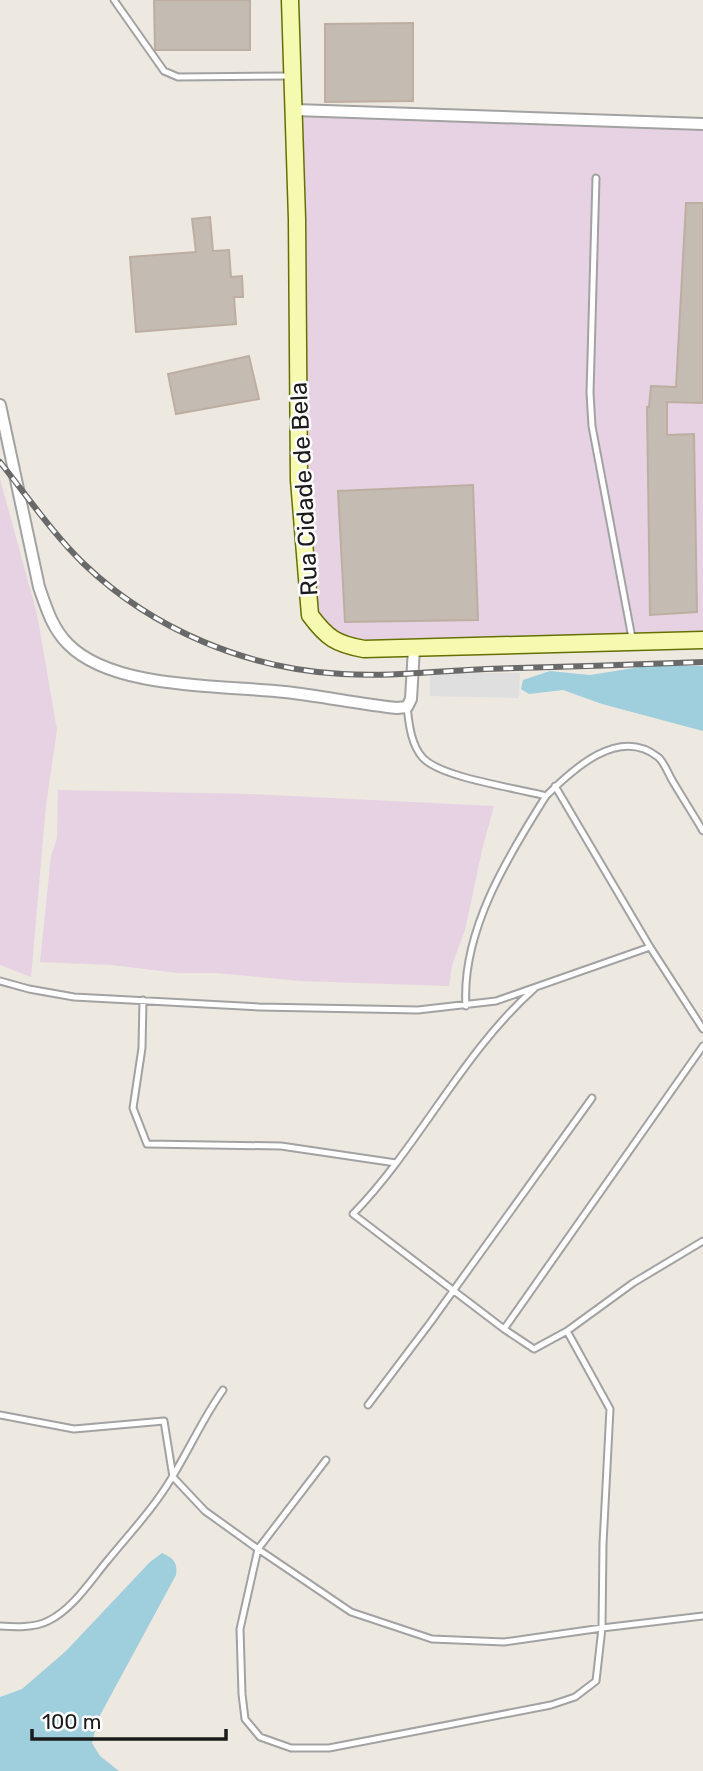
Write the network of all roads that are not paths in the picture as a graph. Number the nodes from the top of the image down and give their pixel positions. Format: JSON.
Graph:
{"nodes":[{"id":1,"x":114,"y":0,"type":"edge"},
{"id":2,"x":290,"y":0,"type":"edge"},
{"id":3,"x":292,"y":76,"type":"junction"},
{"id":4,"x":295,"y":110,"type":"junction"},
{"id":5,"x":703,"y":124,"type":"edge"},
{"id":6,"x":596,"y":178,"type":"dead end"},
{"id":7,"x":0,"y":405,"type":"edge"},
{"id":8,"x":703,"y":640,"type":"edge"},
{"id":9,"x":633,"y":641,"type":"junction"},
{"id":10,"x":414,"y":648,"type":"junction"},
{"id":11,"x":407,"y":707,"type":"junction"},
{"id":12,"x":555,"y":786,"type":"junction"},
{"id":13,"x":546,"y":796,"type":"junction"},
{"id":14,"x":703,"y":831,"type":"edge"},
{"id":15,"x":650,"y":947,"type":"junction"},
{"id":16,"x":0,"y":981,"type":"edge"},
{"id":17,"x":537,"y":987,"type":"junction"},
{"id":18,"x":143,"y":1000,"type":"junction"},
{"id":19,"x":466,"y":1006,"type":"junction"},
{"id":20,"x":703,"y":1029,"type":"edge"},
{"id":21,"x":703,"y":1046,"type":"edge"},
{"id":22,"x":592,"y":1098,"type":"dead end"},
{"id":23,"x":396,"y":1163,"type":"junction"},
{"id":24,"x":703,"y":1241,"type":"edge"},
{"id":25,"x":454,"y":1290,"type":"junction"},
{"id":26,"x":504,"y":1329,"type":"junction"},
{"id":27,"x":567,"y":1331,"type":"junction"},
{"id":28,"x":223,"y":1390,"type":"dead end"},
{"id":29,"x":368,"y":1405,"type":"dead end"},
{"id":30,"x":0,"y":1415,"type":"edge"},
{"id":31,"x":326,"y":1460,"type":"dead end"},
{"id":32,"x":173,"y":1477,"type":"junction"},
{"id":33,"x":258,"y":1549,"type":"junction"},
{"id":34,"x":703,"y":1616,"type":"edge"},
{"id":35,"x":0,"y":1626,"type":"edge"},
{"id":36,"x":603,"y":1628,"type":"junction"}],
"edges":[{"from":1,"to":3,"type":"lane"},
{"from":2,"to":3,"type":"street","name":"Rua Cidade de Bela"},
{"from":3,"to":4,"type":"street","name":"Rua Cidade de Bela"},
{"from":4,"to":5,"type":"street"},
{"from":4,"to":10,"type":"street","name":"Rua Cidade de Bela"},
{"from":6,"to":9,"type":"lane"},
{"from":7,"to":11,"type":"street"},
{"from":8,"to":9,"type":"street","name":"Rua Cidade de Bela"},
{"from":9,"to":10,"type":"street","name":"Rua Cidade de Bela"},
{"from":10,"to":11,"type":"street"},
{"from":11,"to":13,"type":"lane"},
{"from":12,"to":13,"type":"lane"},
{"from":12,"to":14,"type":"lane"},
{"from":12,"to":15,"type":"lane"},
{"from":13,"to":19,"type":"lane"},
{"from":15,"to":17,"type":"lane"},
{"from":15,"to":20,"type":"lane"},
{"from":16,"to":18,"type":"lane"},
{"from":17,"to":19,"type":"lane"},
{"from":17,"to":23,"type":"lane"},
{"from":18,"to":19,"type":"lane"},
{"from":18,"to":23,"type":"lane"},
{"from":21,"to":26,"type":"lane"},
{"from":22,"to":25,"type":"lane"},
{"from":23,"to":25,"type":"lane"},
{"from":24,"to":27,"type":"lane"},
{"from":25,"to":26,"type":"lane"},
{"from":25,"to":29,"type":"lane"},
{"from":26,"to":27,"type":"lane"},
{"from":27,"to":36,"type":"lane"},
{"from":28,"to":32,"type":"lane"},
{"from":30,"to":32,"type":"lane"},
{"from":31,"to":33,"type":"lane"},
{"from":32,"to":33,"type":"lane"},
{"from":32,"to":35,"type":"lane"},
{"from":33,"to":36,"type":"lane"},
{"from":33,"to":36,"type":"lane"},
{"from":34,"to":36,"type":"lane"}]}
